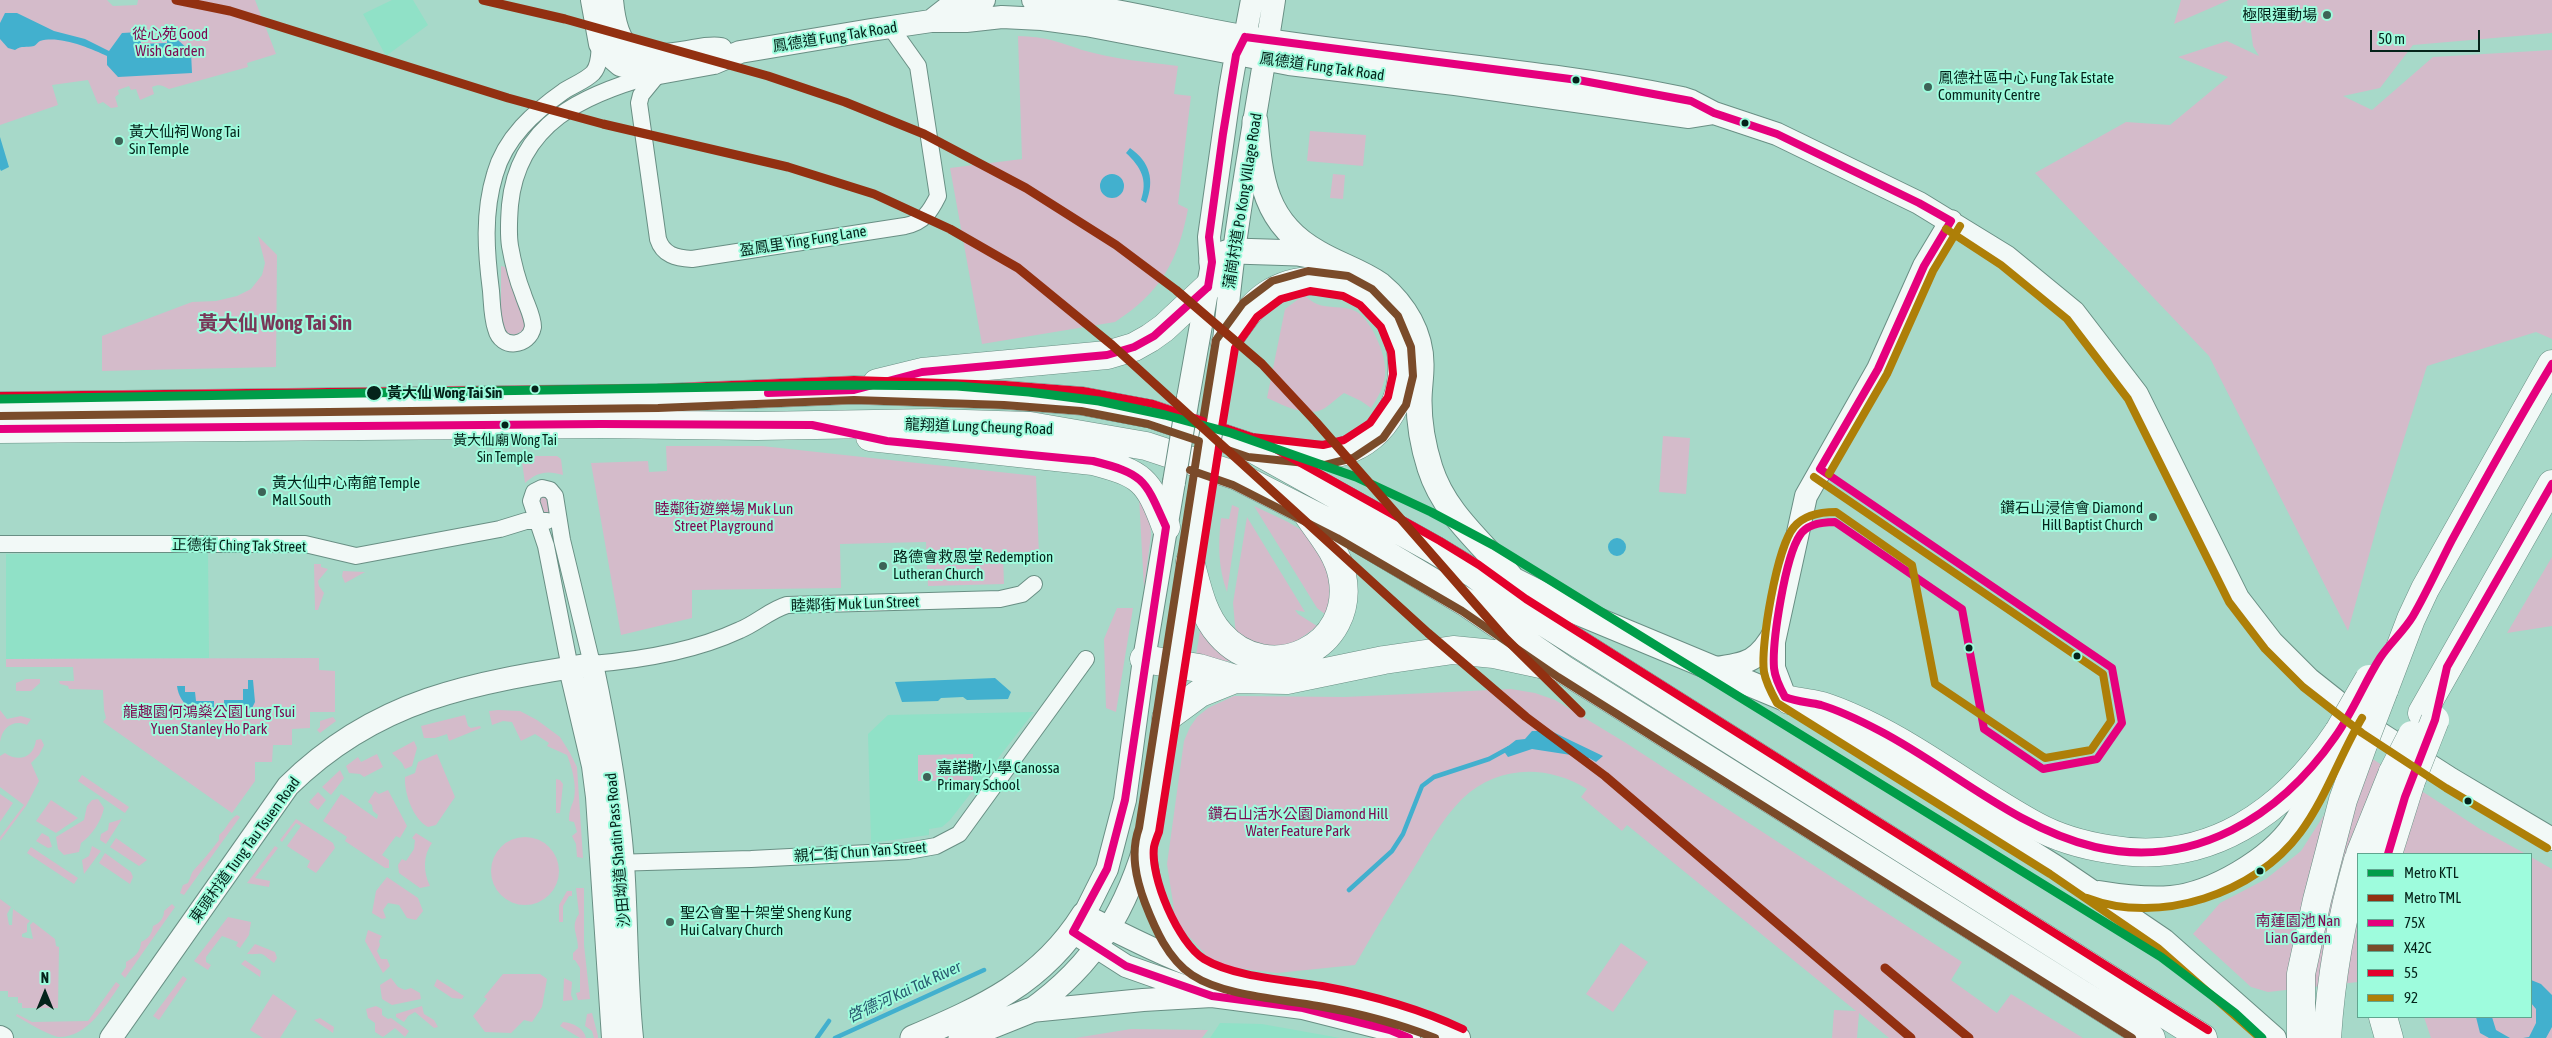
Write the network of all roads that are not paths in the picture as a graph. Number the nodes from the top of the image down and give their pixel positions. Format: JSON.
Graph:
{"nodes":[{"id":1,"x":592,"y":0,"type":"edge"},
{"id":2,"x":612,"y":0,"type":"edge"},
{"id":3,"x":1033,"y":0,"type":"edge"},
{"id":4,"x":1252,"y":0,"type":"edge"},
{"id":5,"x":1274,"y":0,"type":"edge"},
{"id":6,"x":990,"y":6,"type":"edge"},
{"id":7,"x":891,"y":28,"type":"junction"},
{"id":8,"x":600,"y":44,"type":"junction"},
{"id":9,"x":1241,"y":46,"type":"junction"},
{"id":10,"x":1266,"y":50,"type":"junction"},
{"id":11,"x":662,"y":64,"type":"junction"},
{"id":12,"x":1255,"y":121,"type":"junction"},
{"id":13,"x":1951,"y":221,"type":"junction"},
{"id":14,"x":1234,"y":251,"type":"junction"},
{"id":15,"x":1331,"y":260,"type":"junction"},
{"id":16,"x":1210,"y":274,"type":"junction"},
{"id":17,"x":1225,"y":344,"type":"junction"},
{"id":18,"x":2552,"y":364,"type":"edge"},
{"id":19,"x":854,"y":390,"type":"junction"},
{"id":20,"x":0,"y":406,"type":"edge"},
{"id":21,"x":812,"y":425,"type":"junction"},
{"id":22,"x":0,"y":429,"type":"edge"},
{"id":23,"x":1250,"y":447,"type":"junction"},
{"id":24,"x":2552,"y":484,"type":"edge"},
{"id":25,"x":1162,"y":485,"type":"junction"},
{"id":26,"x":1306,"y":512,"type":"junction"},
{"id":27,"x":537,"y":519,"type":"junction"},
{"id":28,"x":1166,"y":527,"type":"joint"},
{"id":29,"x":559,"y":529,"type":"junction"},
{"id":30,"x":0,"y":544,"type":"edge"},
{"id":31,"x":1190,"y":561,"type":"junction"},
{"id":32,"x":1474,"y":573,"type":"junction"},
{"id":33,"x":1513,"y":580,"type":"junction"},
{"id":34,"x":1034,"y":584,"type":"dead end"},
{"id":35,"x":1776,"y":628,"type":"junction"},
{"id":36,"x":1086,"y":659,"type":"dead end"},
{"id":37,"x":1144,"y":659,"type":"junction"},
{"id":38,"x":1173,"y":664,"type":"junction"},
{"id":39,"x":581,"y":666,"type":"junction"},
{"id":40,"x":1715,"y":668,"type":"junction"},
{"id":41,"x":1562,"y":669,"type":"junction"},
{"id":42,"x":1235,"y":679,"type":"junction"},
{"id":43,"x":2377,"y":684,"type":"junction"},
{"id":44,"x":1787,"y":699,"type":"junction"},
{"id":45,"x":2353,"y":714,"type":"junction"},
{"id":46,"x":2428,"y":717,"type":"junction"},
{"id":47,"x":1166,"y":718,"type":"junction"},
{"id":48,"x":2552,"y":839,"type":"edge"},
{"id":49,"x":1144,"y":849,"type":"junction"},
{"id":50,"x":2360,"y":853,"type":"edge"},
{"id":51,"x":2388,"y":853,"type":"edge"},
{"id":52,"x":613,"y":863,"type":"junction"},
{"id":53,"x":2357,"y":864,"type":"edge"},
{"id":54,"x":2093,"y":890,"type":"junction"},
{"id":55,"x":1078,"y":924,"type":"junction"},
{"id":56,"x":1110,"y":928,"type":"junction"},
{"id":57,"x":1096,"y":949,"type":"junction"},
{"id":58,"x":1198,"y":967,"type":"junction"},
{"id":59,"x":2301,"y":974,"type":"junction"},
{"id":60,"x":1212,"y":996,"type":"junction"},
{"id":61,"x":1029,"y":1011,"type":"junction"},
{"id":62,"x":2384,"y":1018,"type":"edge"},
{"id":63,"x":1410,"y":1028,"type":"edge"},
{"id":64,"x":111,"y":1038,"type":"edge"},
{"id":65,"x":613,"y":1038,"type":"edge"},
{"id":66,"x":632,"y":1038,"type":"edge"},
{"id":67,"x":913,"y":1038,"type":"edge"},
{"id":68,"x":960,"y":1038,"type":"edge"},
{"id":69,"x":1423,"y":1038,"type":"edge"},
{"id":70,"x":1459,"y":1038,"type":"edge"},
{"id":71,"x":2152,"y":1038,"type":"edge"},
{"id":72,"x":2203,"y":1038,"type":"edge"},
{"id":73,"x":2275,"y":1038,"type":"edge"},
{"id":74,"x":2288,"y":1038,"type":"edge"},
{"id":75,"x":2301,"y":1038,"type":"edge"},
{"id":76,"x":2327,"y":1038,"type":"edge"},
{"id":77,"x":2389,"y":1038,"type":"edge"}],
"edges":[{"from":1,"to":8,"type":"main road"},
{"from":2,"to":11,"type":"main road"},
{"from":3,"to":9,"type":"main road","name":"鳳德道 Fung Tak Road"},
{"from":4,"to":9,"type":"main road","name":"蒲崗村道 Po Kong Village Road"},
{"from":5,"to":10,"type":"main road","name":"蒲崗村道 Po Kong Village Road"},
{"from":6,"to":7,"type":"main road","name":"鳳德道 Fung Tak Road"},
{"from":6,"to":9,"type":"main road","name":"鳳德道 Fung Tak Road"},
{"from":7,"to":11,"type":"main road","name":"鳳德道 Fung Tak Road"},
{"from":7,"to":11,"type":"street","name":"盈鳳里 Ying Fung Lane"},
{"from":8,"to":11,"type":"main road"},
{"from":8,"to":11,"type":"street"},
{"from":9,"to":10,"type":"main road","name":"鳳德道 Fung Tak Road"},
{"from":9,"to":16,"type":"main road","name":"蒲崗村道 Po Kong Village Road"},
{"from":10,"to":12,"type":"main road","name":"蒲崗村道 Po Kong Village Road"},
{"from":10,"to":13,"type":"main road","name":"鳳德道 Fung Tak Road"},
{"from":12,"to":14,"type":"main road","name":"蒲崗村道 Po Kong Village Road"},
{"from":12,"to":15,"type":"main road"},
{"from":13,"to":35,"type":"main road"},
{"from":13,"to":45,"type":"main road","name":"鳳德道 Fung Tak Road"},
{"from":14,"to":15,"type":"main road"},
{"from":14,"to":16,"type":"main road"},
{"from":14,"to":17,"type":"main road","name":"蒲崗村道 Po Kong Village Road"},
{"from":15,"to":33,"type":"main road"},
{"from":16,"to":19,"type":"highway"},
{"from":16,"to":25,"type":"main road","name":"蒲崗村道 Po Kong Village Road","bridge":true},
{"from":17,"to":23,"type":"highway"},
{"from":17,"to":31,"type":"main road","name":"蒲崗村道 Po Kong Village Road","bridge":true},
{"from":18,"to":43,"type":"highway"},
{"from":19,"to":20,"type":"highway","name":"龍翔道 Lung Cheung Road"},
{"from":19,"to":23,"type":"highway","name":"龍翔道 Lung Cheung Road"},
{"from":21,"to":22,"type":"highway","name":"龍翔道 Lung Cheung Road"},
{"from":21,"to":25,"type":"highway"},
{"from":21,"to":26,"type":"highway","name":"龍翔道 Lung Cheung Road"},
{"from":23,"to":32,"type":"highway","name":"龍翔道 Lung Cheung Road"},
{"from":24,"to":46,"type":"highway"},
{"from":25,"to":28,"type":"highway"},
{"from":26,"to":31,"type":"highway"},
{"from":26,"to":41,"type":"highway","name":"龍翔道 Lung Cheung Road"},
{"from":27,"to":29,"type":"street"},
{"from":27,"to":29,"type":"street"},
{"from":27,"to":30,"type":"street","name":"正德街 Ching Tak Street"},
{"from":27,"to":39,"type":"street"},
{"from":28,"to":37,"type":"main road"},
{"from":29,"to":39,"type":"street"},
{"from":31,"to":38,"type":"main road","name":"蒲崗村道 Po Kong Village Road"},
{"from":32,"to":33,"type":"main road"},
{"from":32,"to":72,"type":"highway","name":"龍翔道 Lung Cheung Road"},
{"from":33,"to":40,"type":"main road"},
{"from":34,"to":39,"type":"street","name":"睦鄰街 Muk Lun Street"},
{"from":35,"to":40,"type":"main road"},
{"from":35,"to":44,"type":"main road"},
{"from":36,"to":52,"type":"street","name":"親仁街 Chun Yan Street"},
{"from":37,"to":38,"type":"highway"},
{"from":37,"to":55,"type":"main road"},
{"from":38,"to":42,"type":"highway"},
{"from":38,"to":47,"type":"main road","name":"蒲崗村道 Po Kong Village Road"},
{"from":39,"to":52,"type":"main road","name":"沙田坳道 Shatin Pass Road"},
{"from":39,"to":64,"type":"main road","name":"東頭村道 Tung Tau Tsuen Road"},
{"from":40,"to":44,"type":"main road"},
{"from":41,"to":42,"type":"highway"},
{"from":41,"to":71,"type":"highway","name":"龍翔道 Lung Cheung Road"},
{"from":42,"to":47,"type":"highway"},
{"from":43,"to":44,"type":"highway","bridge":true},
{"from":43,"to":59,"type":"highway","bridge":true},
{"from":44,"to":54,"type":"main road"},
{"from":45,"to":48,"type":"main road","name":"鳳德道 Fung Tak Road"},
{"from":45,"to":54,"type":"main road"},
{"from":46,"to":50,"type":"highway","bridge":true},
{"from":46,"to":51,"type":"highway","bridge":true},
{"from":47,"to":49,"type":"main road","name":"蒲崗村道 Po Kong Village Road"},
{"from":49,"to":56,"type":"main road","name":"蒲崗村道 Po Kong Village Road"},
{"from":49,"to":58,"type":"main road"},
{"from":52,"to":65,"type":"main road","name":"沙田坳道 Shatin Pass Road"},
{"from":52,"to":66,"type":"main road","name":"沙田坳道 Shatin Pass Road"},
{"from":53,"to":76,"type":"highway"},
{"from":54,"to":73,"type":"main road"},
{"from":55,"to":56,"type":"main road"},
{"from":55,"to":57,"type":"main road"},
{"from":55,"to":67,"type":"main road"},
{"from":56,"to":57,"type":"main road","name":"蒲崗村道 Po Kong Village Road"},
{"from":56,"to":58,"type":"main road"},
{"from":57,"to":60,"type":"main road"},
{"from":57,"to":61,"type":"main road","name":"蒲崗村道 Po Kong Village Road"},
{"from":58,"to":63,"type":"main road"},
{"from":59,"to":74,"type":"highway"},
{"from":59,"to":75,"type":"highway"},
{"from":60,"to":61,"type":"main road"},
{"from":60,"to":63,"type":"main road"},
{"from":61,"to":68,"type":"main road"},
{"from":62,"to":77,"type":"highway"},
{"from":63,"to":69,"type":"main road"},
{"from":63,"to":70,"type":"main road"}]}
